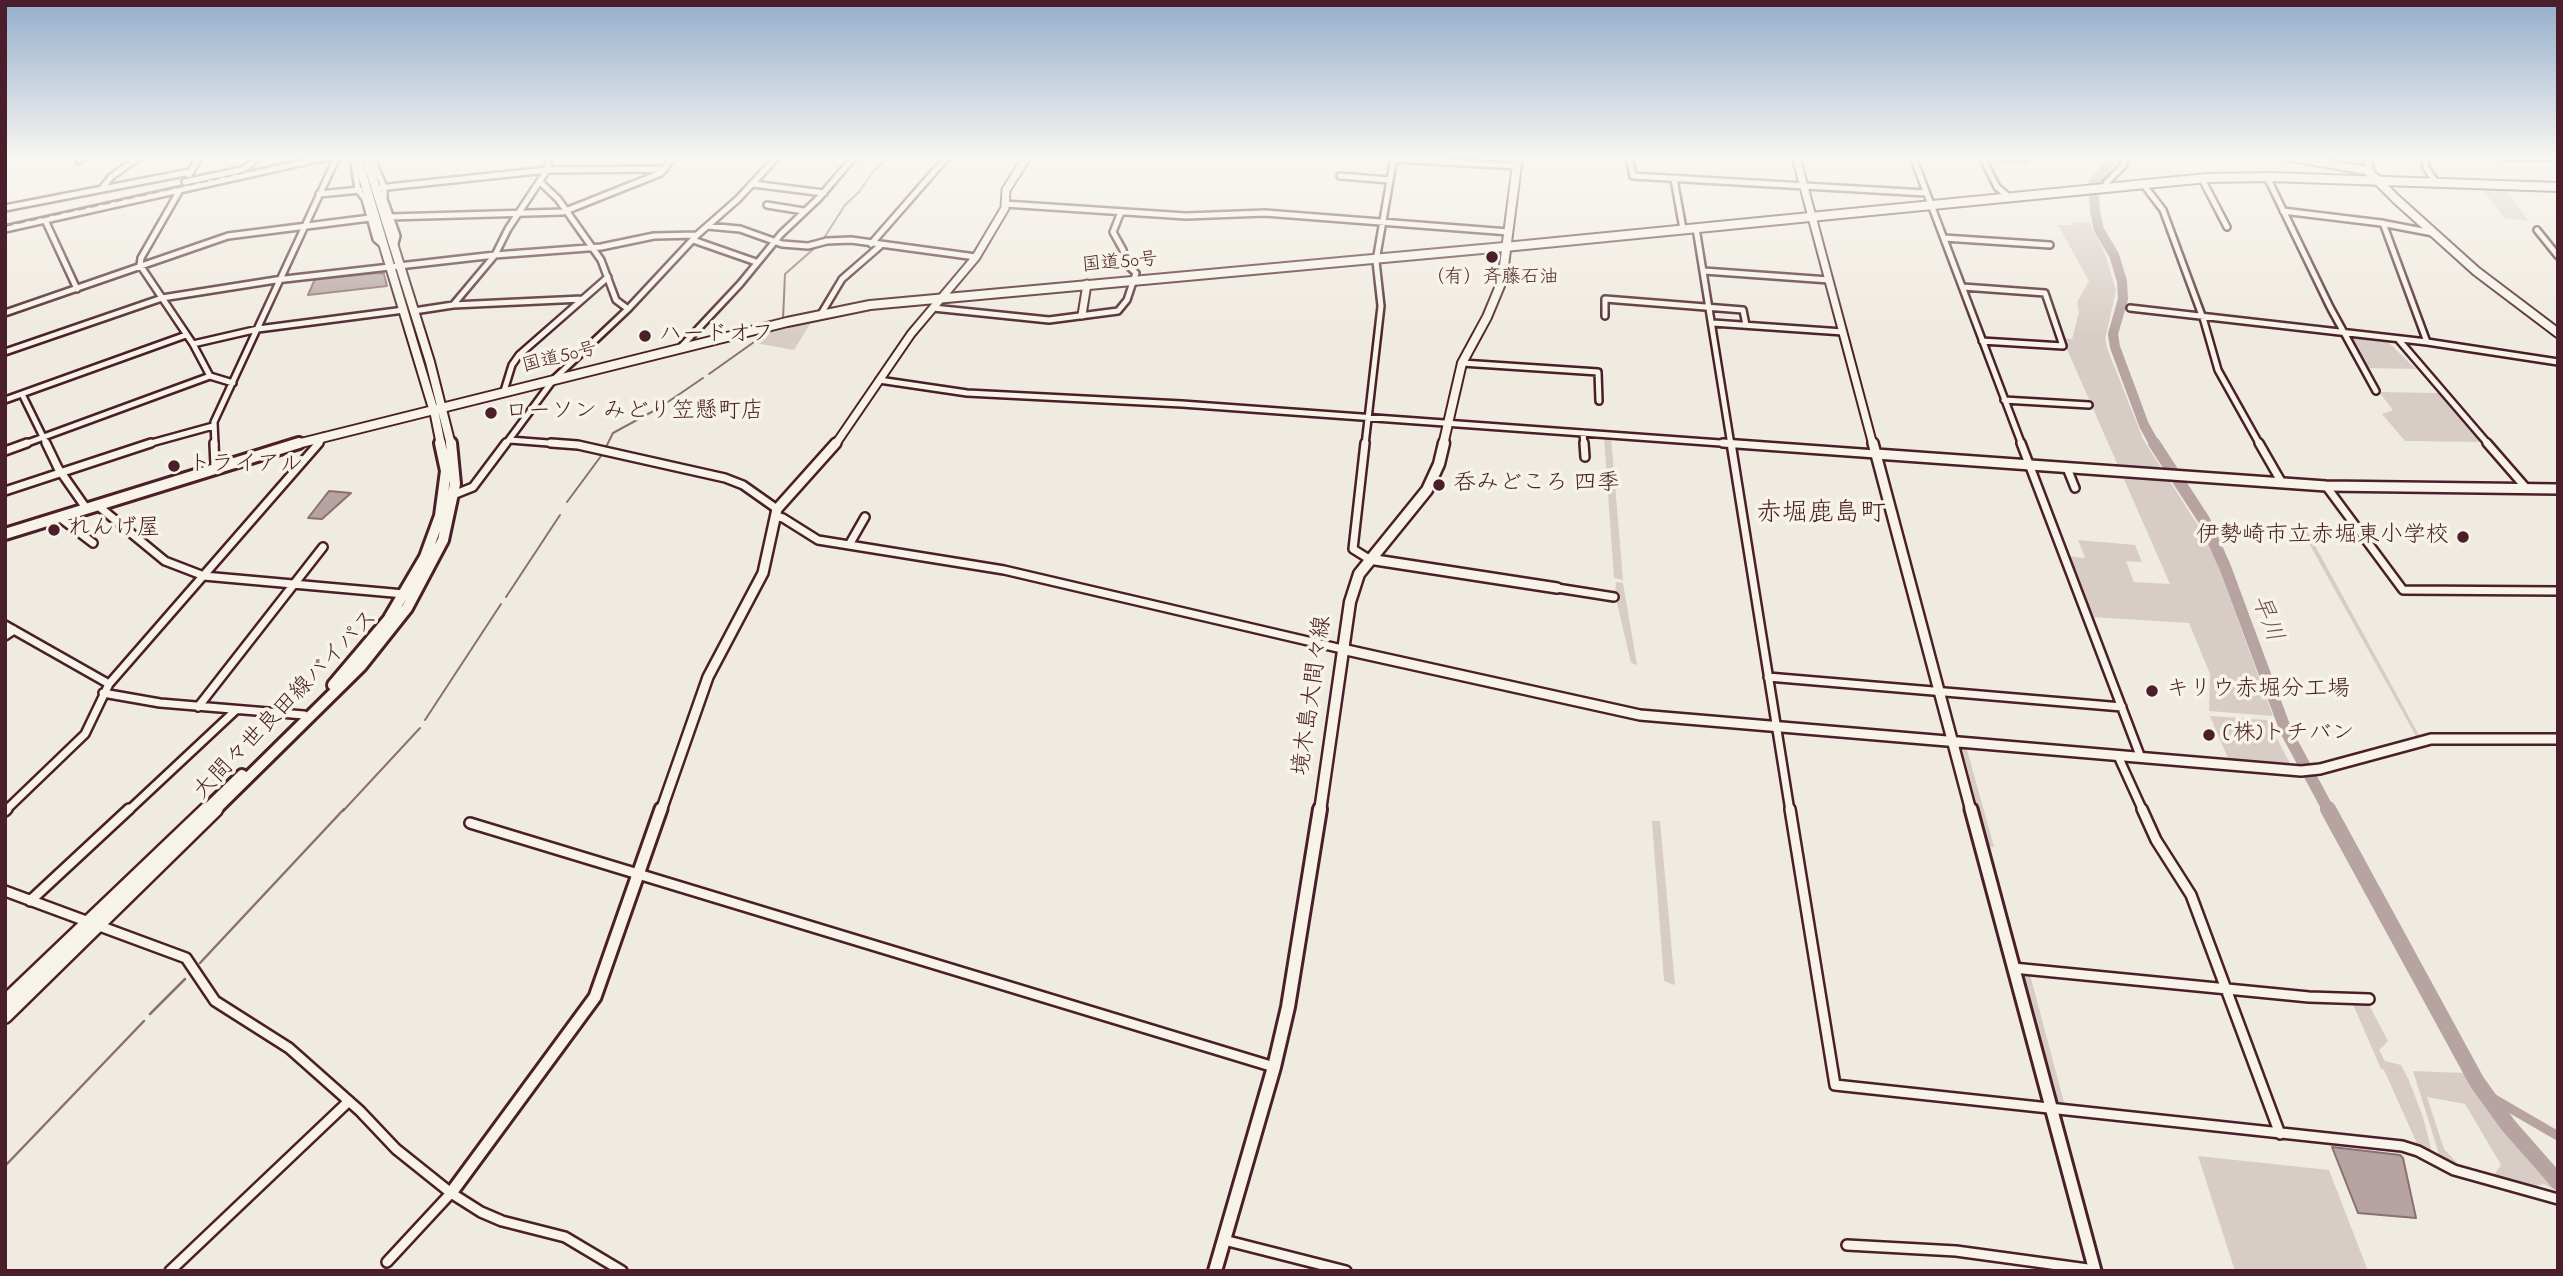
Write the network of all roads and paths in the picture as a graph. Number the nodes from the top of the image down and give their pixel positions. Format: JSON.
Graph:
{"nodes":[{"id":1,"x":61,"y":217,"type":"edge"},
{"id":2,"x":165,"y":217,"type":"edge"},
{"id":3,"x":309,"y":217,"type":"edge"},
{"id":4,"x":378,"y":217,"type":"edge"},
{"id":5,"x":382,"y":217,"type":"edge"},
{"id":6,"x":390,"y":217,"type":"joint"},
{"id":7,"x":405,"y":217,"type":"edge"},
{"id":8,"x":517,"y":217,"type":"edge"},
{"id":9,"x":570,"y":217,"type":"edge"},
{"id":10,"x":717,"y":217,"type":"edge"},
{"id":11,"x":799,"y":217,"type":"edge"},
{"id":12,"x":895,"y":217,"type":"edge"},
{"id":13,"x":998,"y":217,"type":"edge"},
{"id":14,"x":1119,"y":217,"type":"edge"},
{"id":15,"x":1297,"y":217,"type":"edge"},
{"id":16,"x":1384,"y":217,"type":"edge"},
{"id":17,"x":1511,"y":217,"type":"edge"},
{"id":18,"x":1681,"y":217,"type":"edge"},
{"id":19,"x":1812,"y":217,"type":"junction"},
{"id":20,"x":1816,"y":217,"type":"edge"},
{"id":21,"x":1936,"y":217,"type":"edge"},
{"id":22,"x":2164,"y":217,"type":"edge"},
{"id":23,"x":2222,"y":217,"type":"edge"},
{"id":24,"x":2286,"y":217,"type":"edge"},
{"id":25,"x":2329,"y":217,"type":"edge"},
{"id":26,"x":2415,"y":217,"type":"edge"},
{"id":27,"x":370,"y":218,"type":"joint"},
{"id":28,"x":45,"y":220,"type":"junction"},
{"id":29,"x":2383,"y":223,"type":"junction"},
{"id":30,"x":1383,"y":225,"type":"junction"},
{"id":31,"x":305,"y":226,"type":"junction"},
{"id":32,"x":707,"y":226,"type":"junction"},
{"id":33,"x":2227,"y":227,"type":"dead end"},
{"id":34,"x":1696,"y":228,"type":"junction"},
{"id":35,"x":5,"y":229,"type":"edge"},
{"id":36,"x":1683,"y":229,"type":"junction"},
{"id":37,"x":2537,"y":230,"type":"dead end"},
{"id":38,"x":1509,"y":232,"type":"junction"},
{"id":39,"x":2433,"y":233,"type":"junction"},
{"id":40,"x":695,"y":238,"type":"junction"},
{"id":41,"x":1944,"y":238,"type":"junction"},
{"id":42,"x":774,"y":242,"type":"junction"},
{"id":43,"x":2548,"y":243,"type":"junction"},
{"id":44,"x":871,"y":244,"type":"junction"},
{"id":45,"x":2558,"y":244,"type":"edge"},
{"id":46,"x":2050,"y":245,"type":"dead end"},
{"id":47,"x":389,"y":246,"type":"junction"},
{"id":48,"x":880,"y":246,"type":"junction"},
{"id":49,"x":1508,"y":247,"type":"junction"},
{"id":50,"x":591,"y":248,"type":"junction"},
{"id":51,"x":495,"y":255,"type":"junction"},
{"id":52,"x":2558,"y":256,"type":"edge"},
{"id":53,"x":976,"y":257,"type":"junction"},
{"id":54,"x":1377,"y":258,"type":"junction"},
{"id":55,"x":756,"y":262,"type":"junction"},
{"id":56,"x":141,"y":266,"type":"junction"},
{"id":57,"x":395,"y":267,"type":"junction"},
{"id":58,"x":1704,"y":271,"type":"junction"},
{"id":59,"x":608,"y":277,"type":"junction"},
{"id":60,"x":280,"y":280,"type":"junction"},
{"id":61,"x":1135,"y":280,"type":"junction"},
{"id":62,"x":1829,"y":280,"type":"junction"},
{"id":63,"x":1087,"y":284,"type":"junction"},
{"id":64,"x":1963,"y":287,"type":"junction"},
{"id":65,"x":77,"y":289,"type":"junction"},
{"id":66,"x":943,"y":297,"type":"junction"},
{"id":67,"x":162,"y":298,"type":"junction"},
{"id":68,"x":582,"y":299,"type":"junction"},
{"id":69,"x":453,"y":305,"type":"junction"},
{"id":70,"x":1710,"y":306,"type":"junction"},
{"id":71,"x":933,"y":308,"type":"junction"},
{"id":72,"x":628,"y":309,"type":"junction"},
{"id":73,"x":2130,"y":309,"type":"dead end"},
{"id":74,"x":409,"y":310,"type":"junction"},
{"id":75,"x":5,"y":313,"type":"edge"},
{"id":76,"x":821,"y":314,"type":"junction"},
{"id":77,"x":1082,"y":315,"type":"junction"},
{"id":78,"x":1605,"y":316,"type":"dead end"},
{"id":79,"x":2203,"y":317,"type":"junction"},
{"id":80,"x":1713,"y":323,"type":"junction"},
{"id":81,"x":2544,"y":323,"type":"junction"},
{"id":82,"x":2558,"y":324,"type":"edge"},
{"id":83,"x":1746,"y":326,"type":"junction"},
{"id":84,"x":258,"y":329,"type":"junction"},
{"id":85,"x":1843,"y":332,"type":"junction"},
{"id":86,"x":2558,"y":333,"type":"edge"},
{"id":87,"x":2344,"y":334,"type":"junction"},
{"id":88,"x":186,"y":335,"type":"junction"},
{"id":89,"x":2398,"y":339,"type":"junction"},
{"id":90,"x":1982,"y":341,"type":"junction"},
{"id":91,"x":2427,"y":342,"type":"junction"},
{"id":92,"x":193,"y":344,"type":"junction"},
{"id":93,"x":681,"y":347,"type":"junction"},
{"id":94,"x":5,"y":352,"type":"edge"},
{"id":95,"x":2558,"y":362,"type":"edge"},
{"id":96,"x":1462,"y":363,"type":"junction"},
{"id":97,"x":210,"y":376,"type":"junction"},
{"id":98,"x":554,"y":379,"type":"junction"},
{"id":99,"x":878,"y":380,"type":"junction"},
{"id":100,"x":233,"y":383,"type":"junction"},
{"id":101,"x":504,"y":391,"type":"junction"},
{"id":102,"x":2376,"y":391,"type":"dead end"},
{"id":103,"x":22,"y":394,"type":"junction"},
{"id":104,"x":5,"y":400,"type":"edge"},
{"id":105,"x":2004,"y":400,"type":"junction"},
{"id":106,"x":1599,"y":401,"type":"dead end"},
{"id":107,"x":2090,"y":405,"type":"dead end"},
{"id":108,"x":438,"y":407,"type":"junction"},
{"id":109,"x":1368,"y":418,"type":"junction"},
{"id":110,"x":1448,"y":424,"type":"junction"},
{"id":111,"x":213,"y":426,"type":"junction"},
{"id":112,"x":1583,"y":433,"type":"junction"},
{"id":113,"x":326,"y":435,"type":"junction"},
{"id":114,"x":42,"y":438,"type":"junction"},
{"id":115,"x":510,"y":440,"type":"junction"},
{"id":116,"x":1732,"y":444,"type":"junction"},
{"id":117,"x":5,"y":452,"type":"edge"},
{"id":118,"x":1876,"y":454,"type":"junction"},
{"id":119,"x":1585,"y":457,"type":"dead end"},
{"id":120,"x":2029,"y":465,"type":"junction"},
{"id":121,"x":215,"y":467,"type":"junction"},
{"id":122,"x":2067,"y":468,"type":"junction"},
{"id":123,"x":60,"y":471,"type":"junction"},
{"id":124,"x":2181,"y":476,"type":"joint"},
{"id":125,"x":2282,"y":483,"type":"junction"},
{"id":126,"x":2326,"y":486,"type":"junction"},
{"id":127,"x":2075,"y":488,"type":"dead end"},
{"id":128,"x":2527,"y":489,"type":"junction"},
{"id":129,"x":2558,"y":489,"type":"edge"},
{"id":130,"x":5,"y":491,"type":"edge"},
{"id":131,"x":453,"y":495,"type":"junction"},
{"id":132,"x":97,"y":505,"type":"junction"},
{"id":133,"x":86,"y":508,"type":"junction"},
{"id":134,"x":776,"y":512,"type":"junction"},
{"id":135,"x":59,"y":517,"type":"junction"},
{"id":136,"x":865,"y":517,"type":"dead end"},
{"id":137,"x":5,"y":534,"type":"edge"},
{"id":138,"x":93,"y":543,"type":"dead end"},
{"id":139,"x":849,"y":545,"type":"junction"},
{"id":140,"x":323,"y":547,"type":"dead end"},
{"id":141,"x":1368,"y":559,"type":"junction"},
{"id":142,"x":204,"y":576,"type":"junction"},
{"id":143,"x":293,"y":586,"type":"junction"},
{"id":144,"x":1557,"y":588,"type":"joint"},
{"id":145,"x":2558,"y":591,"type":"edge"},
{"id":146,"x":405,"y":594,"type":"junction"},
{"id":147,"x":1614,"y":597,"type":"dead end"},
{"id":148,"x":5,"y":625,"type":"edge"},
{"id":149,"x":14,"y":630,"type":"junction"},
{"id":150,"x":5,"y":636,"type":"edge"},
{"id":151,"x":1342,"y":649,"type":"junction"},
{"id":152,"x":1768,"y":677,"type":"junction"},
{"id":153,"x":109,"y":684,"type":"junction"},
{"id":154,"x":1940,"y":692,"type":"junction"},
{"id":155,"x":103,"y":693,"type":"junction"},
{"id":156,"x":198,"y":707,"type":"junction"},
{"id":157,"x":2122,"y":707,"type":"junction"},
{"id":158,"x":236,"y":710,"type":"junction"},
{"id":159,"x":304,"y":715,"type":"junction"},
{"id":160,"x":1777,"y":727,"type":"junction"},
{"id":161,"x":2558,"y":738,"type":"edge"},
{"id":162,"x":1953,"y":742,"type":"junction"},
{"id":163,"x":2118,"y":756,"type":"junction"},
{"id":164,"x":2141,"y":758,"type":"junction"},
{"id":165,"x":5,"y":811,"type":"edge"},
{"id":166,"x":470,"y":823,"type":"dead end"},
{"id":167,"x":640,"y":874,"type":"junction"},
{"id":168,"x":5,"y":891,"type":"edge"},
{"id":169,"x":30,"y":901,"type":"junction"},
{"id":170,"x":92,"y":924,"type":"junction"},
{"id":171,"x":2013,"y":968,"type":"junction"},
{"id":172,"x":2225,"y":988,"type":"junction"},
{"id":173,"x":2369,"y":999,"type":"dead end"},
{"id":174,"x":5,"y":1003,"type":"edge"},
{"id":175,"x":5,"y":1016,"type":"edge"},
{"id":176,"x":1274,"y":1067,"type":"junction"},
{"id":177,"x":349,"y":1101,"type":"junction"},
{"id":178,"x":2051,"y":1109,"type":"junction"},
{"id":179,"x":2280,"y":1134,"type":"junction"},
{"id":180,"x":451,"y":1193,"type":"junction"},
{"id":181,"x":2558,"y":1199,"type":"edge"},
{"id":182,"x":1224,"y":1240,"type":"junction"},
{"id":183,"x":1847,"y":1245,"type":"dead end"},
{"id":184,"x":387,"y":1262,"type":"dead end"},
{"id":185,"x":2095,"y":1270,"type":"edge"},
{"id":186,"x":170,"y":1271,"type":"edge"},
{"id":187,"x":622,"y":1271,"type":"edge"},
{"id":188,"x":1215,"y":1271,"type":"edge"},
{"id":189,"x":1346,"y":1271,"type":"edge"}],
"edges":[{"from":1,"to":28,"type":"street"},
{"from":2,"to":56,"type":"street"},
{"from":3,"to":31,"type":"street"},
{"from":4,"to":47,"type":"main road","name":"大間々世良田線バイパス"},
{"from":5,"to":47,"type":"main road","name":"大間々世良田線バイパス"},
{"from":6,"to":7,"type":"street"},
{"from":6,"to":47,"type":"street"},
{"from":8,"to":51,"type":"street"},
{"from":9,"to":50,"type":"street"},
{"from":10,"to":32,"type":"street"},
{"from":11,"to":42,"type":"street"},
{"from":12,"to":44,"type":"street"},
{"from":13,"to":53,"type":"street"},
{"from":14,"to":61,"type":"street"},
{"from":15,"to":30,"type":"street"},
{"from":16,"to":30,"type":"street"},
{"from":17,"to":38,"type":"main road","name":"境木島大間々線"},
{"from":18,"to":36,"type":"street"},
{"from":19,"to":20,"type":"main road","name":"国道50号"},
{"from":19,"to":34,"type":"main road","name":"国道50号"},
{"from":19,"to":62,"type":"street"},
{"from":21,"to":41,"type":"street"},
{"from":22,"to":79,"type":"street"},
{"from":23,"to":33,"type":"street"},
{"from":24,"to":87,"type":"street"},
{"from":25,"to":29,"type":"street"},
{"from":26,"to":39,"type":"main road"},
{"from":27,"to":31,"type":"street"},
{"from":27,"to":47,"type":"street"},
{"from":28,"to":35,"type":"street"},
{"from":28,"to":65,"type":"street"},
{"from":29,"to":39,"type":"street"},
{"from":29,"to":91,"type":"street"},
{"from":30,"to":38,"type":"street"},
{"from":30,"to":54,"type":"street"},
{"from":31,"to":56,"type":"street"},
{"from":31,"to":60,"type":"street"},
{"from":32,"to":40,"type":"street"},
{"from":32,"to":42,"type":"street"},
{"from":34,"to":36,"type":"main road","name":"国道50号"},
{"from":34,"to":58,"type":"street"},
{"from":36,"to":49,"type":"main road","name":"国道50号"},
{"from":37,"to":43,"type":"street"},
{"from":38,"to":49,"type":"main road","name":"境木島大間々線"},
{"from":39,"to":81,"type":"main road"},
{"from":40,"to":50,"type":"street"},
{"from":40,"to":55,"type":"street"},
{"from":40,"to":72,"type":"street"},
{"from":41,"to":46,"type":"street"},
{"from":41,"to":64,"type":"street"},
{"from":42,"to":44,"type":"street"},
{"from":42,"to":55,"type":"street"},
{"from":43,"to":45,"type":"street"},
{"from":43,"to":52,"type":"street"},
{"from":44,"to":48,"type":"street"},
{"from":47,"to":57,"type":"main road","name":"大間々世良田線バイパス"},
{"from":48,"to":53,"type":"street"},
{"from":48,"to":76,"type":"street"},
{"from":49,"to":54,"type":"main road","name":"国道50号"},
{"from":49,"to":96,"type":"main road","name":"境木島大間々線"},
{"from":50,"to":51,"type":"street"},
{"from":50,"to":59,"type":"street"},
{"from":51,"to":57,"type":"street"},
{"from":51,"to":69,"type":"street"},
{"from":53,"to":66,"type":"street"},
{"from":54,"to":61,"type":"main road","name":"国道50号"},
{"from":54,"to":109,"type":"street"},
{"from":55,"to":93,"type":"street"},
{"from":56,"to":65,"type":"street"},
{"from":56,"to":67,"type":"street"},
{"from":57,"to":60,"type":"street"},
{"from":57,"to":74,"type":"main road","name":"大間々世良田線バイパス"},
{"from":58,"to":62,"type":"street"},
{"from":58,"to":70,"type":"street"},
{"from":59,"to":68,"type":"street"},
{"from":59,"to":72,"type":"street"},
{"from":60,"to":67,"type":"street"},
{"from":60,"to":84,"type":"street"},
{"from":61,"to":63,"type":"main road","name":"国道50号"},
{"from":61,"to":77,"type":"street"},
{"from":62,"to":85,"type":"street"},
{"from":63,"to":66,"type":"main road","name":"国道50号"},
{"from":63,"to":77,"type":"street"},
{"from":64,"to":90,"type":"street"},
{"from":64,"to":90,"type":"street"},
{"from":65,"to":75,"type":"street"},
{"from":66,"to":71,"type":"street"},
{"from":66,"to":76,"type":"main road","name":"国道50号"},
{"from":67,"to":88,"type":"street"},
{"from":67,"to":94,"type":"street"},
{"from":68,"to":69,"type":"street"},
{"from":68,"to":101,"type":"street"},
{"from":69,"to":74,"type":"street"},
{"from":70,"to":78,"type":"street"},
{"from":70,"to":80,"type":"street"},
{"from":70,"to":83,"type":"street"},
{"from":71,"to":77,"type":"street"},
{"from":71,"to":99,"type":"street"},
{"from":72,"to":98,"type":"street"},
{"from":73,"to":79,"type":"street"},
{"from":74,"to":84,"type":"street"},
{"from":74,"to":108,"type":"main road","name":"大間々世良田線バイパス"},
{"from":76,"to":93,"type":"main road","name":"国道50号"},
{"from":79,"to":87,"type":"street"},
{"from":79,"to":125,"type":"street"},
{"from":80,"to":83,"type":"street"},
{"from":80,"to":116,"type":"street"},
{"from":81,"to":82,"type":"street"},
{"from":81,"to":86,"type":"main road"},
{"from":83,"to":85,"type":"street"},
{"from":84,"to":92,"type":"street"},
{"from":84,"to":100,"type":"street"},
{"from":85,"to":118,"type":"street"},
{"from":87,"to":89,"type":"street"},
{"from":87,"to":102,"type":"street"},
{"from":88,"to":92,"type":"street"},
{"from":88,"to":103,"type":"street"},
{"from":89,"to":91,"type":"street"},
{"from":89,"to":128,"type":"street"},
{"from":90,"to":105,"type":"street"},
{"from":91,"to":95,"type":"street"},
{"from":92,"to":97,"type":"street"},
{"from":93,"to":98,"type":"main road","name":"国道50号"},
{"from":96,"to":106,"type":"street"},
{"from":96,"to":110,"type":"main road","name":"境木島大間々線"},
{"from":97,"to":100,"type":"street"},
{"from":97,"to":114,"type":"street"},
{"from":98,"to":101,"type":"main road","name":"国道50号"},
{"from":98,"to":115,"type":"street"},
{"from":99,"to":109,"type":"street"},
{"from":99,"to":134,"type":"street"},
{"from":100,"to":111,"type":"street"},
{"from":101,"to":108,"type":"main road","name":"国道50号"},
{"from":103,"to":104,"type":"street"},
{"from":103,"to":114,"type":"street"},
{"from":105,"to":107,"type":"street"},
{"from":105,"to":120,"type":"street"},
{"from":108,"to":113,"type":"main road","name":"国道50号"},
{"from":108,"to":131,"type":"main road","name":"大間々世良田線バイパス"},
{"from":108,"to":146,"type":"main road","name":"大間々世良田線バイパス"},
{"from":109,"to":110,"type":"street"},
{"from":109,"to":141,"type":"street"},
{"from":110,"to":112,"type":"street"},
{"from":110,"to":141,"type":"main road","name":"境木島大間々線"},
{"from":111,"to":121,"type":"street"},
{"from":111,"to":123,"type":"street"},
{"from":112,"to":116,"type":"street"},
{"from":112,"to":119,"type":"street"},
{"from":113,"to":121,"type":"main road","name":"国道50号"},
{"from":113,"to":142,"type":"street"},
{"from":114,"to":117,"type":"street"},
{"from":114,"to":123,"type":"street"},
{"from":115,"to":131,"type":"street"},
{"from":115,"to":134,"type":"street"},
{"from":116,"to":118,"type":"street"},
{"from":116,"to":152,"type":"street"},
{"from":118,"to":120,"type":"street"},
{"from":118,"to":154,"type":"street"},
{"from":120,"to":122,"type":"street"},
{"from":120,"to":157,"type":"street"},
{"from":121,"to":132,"type":"main road","name":"国道50号"},
{"from":122,"to":124,"type":"street"},
{"from":122,"to":127,"type":"street"},
{"from":123,"to":130,"type":"street"},
{"from":123,"to":133,"type":"street"},
{"from":124,"to":125,"type":"street"},
{"from":125,"to":126,"type":"street"},
{"from":126,"to":128,"type":"street"},
{"from":126,"to":145,"type":"street"},
{"from":128,"to":129,"type":"street"},
{"from":131,"to":170,"type":"main road","name":"大間々世良田線バイパス"},
{"from":132,"to":133,"type":"main road","name":"国道50号"},
{"from":132,"to":142,"type":"street"},
{"from":133,"to":135,"type":"main road","name":"国道50号"},
{"from":134,"to":139,"type":"street"},
{"from":134,"to":167,"type":"street"},
{"from":135,"to":137,"type":"main road","name":"国道50号"},
{"from":135,"to":138,"type":"street"},
{"from":136,"to":139,"type":"street"},
{"from":139,"to":151,"type":"street"},
{"from":140,"to":143,"type":"street"},
{"from":141,"to":144,"type":"street"},
{"from":141,"to":151,"type":"main road","name":"境木島大間々線"},
{"from":142,"to":143,"type":"street"},
{"from":142,"to":153,"type":"street"},
{"from":143,"to":146,"type":"street"},
{"from":143,"to":156,"type":"street"},
{"from":144,"to":147,"type":"street"},
{"from":146,"to":159,"type":"main road","name":"大間々世良田線バイパス"},
{"from":148,"to":149,"type":"street"},
{"from":149,"to":150,"type":"street"},
{"from":149,"to":153,"type":"street"},
{"from":151,"to":160,"type":"street"},
{"from":151,"to":176,"type":"main road","name":"境木島大間々線"},
{"from":152,"to":154,"type":"street"},
{"from":152,"to":160,"type":"street"},
{"from":153,"to":155,"type":"street"},
{"from":154,"to":157,"type":"street"},
{"from":154,"to":162,"type":"street"},
{"from":155,"to":156,"type":"street"},
{"from":155,"to":165,"type":"street"},
{"from":156,"to":158,"type":"street"},
{"from":157,"to":164,"type":"street"},
{"from":158,"to":159,"type":"street"},
{"from":158,"to":169,"type":"street"},
{"from":159,"to":170,"type":"main road","name":"大間々世良田線バイパス"},
{"from":160,"to":162,"type":"street"},
{"from":160,"to":178,"type":"street"},
{"from":161,"to":164,"type":"street"},
{"from":162,"to":163,"type":"street"},
{"from":162,"to":171,"type":"street"},
{"from":163,"to":164,"type":"street"},
{"from":163,"to":172,"type":"street"},
{"from":166,"to":167,"type":"street"},
{"from":167,"to":176,"type":"street"},
{"from":167,"to":180,"type":"street"},
{"from":168,"to":169,"type":"street"},
{"from":169,"to":170,"type":"street"},
{"from":170,"to":174,"type":"main road","name":"大間々世良田線バイパス"},
{"from":170,"to":175,"type":"main road","name":"大間々世良田線バイパス"},
{"from":170,"to":177,"type":"street"},
{"from":171,"to":172,"type":"street"},
{"from":171,"to":178,"type":"street"},
{"from":172,"to":173,"type":"street"},
{"from":172,"to":179,"type":"street"},
{"from":176,"to":182,"type":"main road","name":"境木島大間々線"},
{"from":177,"to":180,"type":"street"},
{"from":177,"to":186,"type":"street"},
{"from":178,"to":179,"type":"street"},
{"from":178,"to":185,"type":"street"},
{"from":179,"to":181,"type":"street"},
{"from":180,"to":184,"type":"street"},
{"from":180,"to":187,"type":"street"},
{"from":182,"to":188,"type":"main road","name":"境木島大間々線"},
{"from":182,"to":189,"type":"street"},
{"from":183,"to":185,"type":"street"}]}
